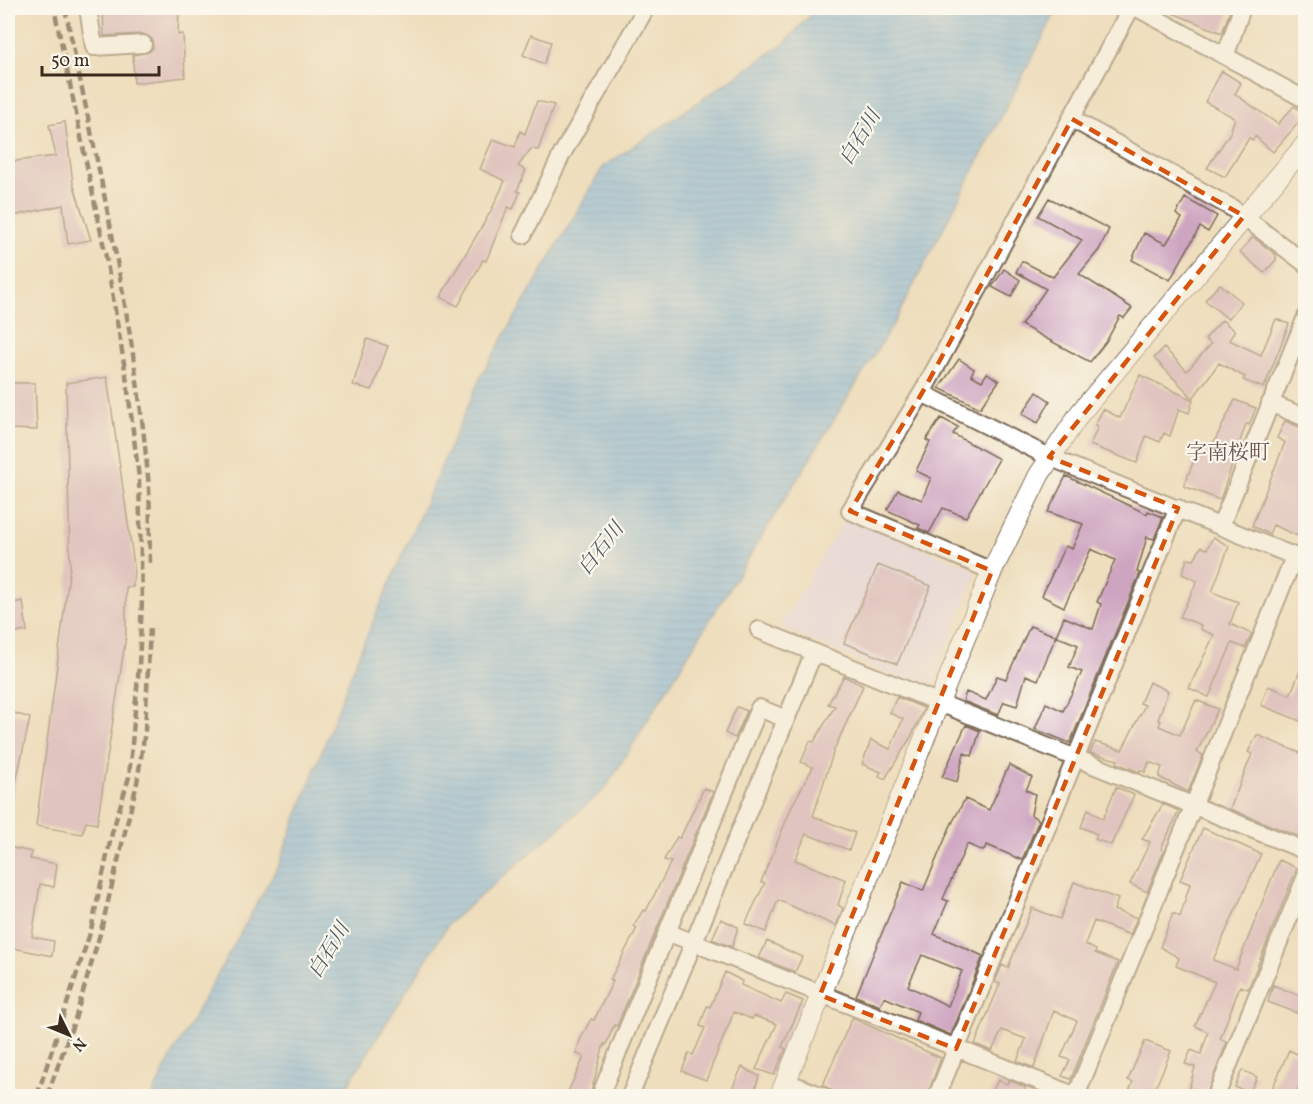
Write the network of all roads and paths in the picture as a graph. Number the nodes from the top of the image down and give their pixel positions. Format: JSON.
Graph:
{"nodes":[{"id":1,"x":88,"y":8,"type":"edge"},
{"id":2,"x":646,"y":8,"type":"edge"},
{"id":3,"x":1131,"y":8,"type":"edge"},
{"id":4,"x":1137,"y":8,"type":"edge"},
{"id":5,"x":1242,"y":8,"type":"edge"},
{"id":6,"x":143,"y":44,"type":"dead end"},
{"id":7,"x":1226,"y":54,"type":"junction"},
{"id":8,"x":1305,"y":100,"type":"edge"},
{"id":9,"x":1072,"y":119,"type":"junction"},
{"id":10,"x":1305,"y":144,"type":"edge"},
{"id":11,"x":1244,"y":216,"type":"junction"},
{"id":12,"x":522,"y":235,"type":"dead end"},
{"id":13,"x":1305,"y":264,"type":"edge"},
{"id":14,"x":1305,"y":317,"type":"edge"},
{"id":15,"x":922,"y":393,"type":"junction"},
{"id":16,"x":1270,"y":403,"type":"junction"},
{"id":17,"x":1305,"y":418,"type":"edge"},
{"id":18,"x":1049,"y":457,"type":"junction"},
{"id":19,"x":1178,"y":508,"type":"junction"},
{"id":20,"x":1221,"y":525,"type":"junction"},
{"id":21,"x":1300,"y":559,"type":"edge"},
{"id":22,"x":992,"y":571,"type":"junction"},
{"id":23,"x":759,"y":630,"type":"dead end"},
{"id":24,"x":814,"y":652,"type":"junction"},
{"id":25,"x":939,"y":703,"type":"junction"},
{"id":26,"x":786,"y":719,"type":"junction"},
{"id":27,"x":1075,"y":758,"type":"junction"},
{"id":28,"x":1194,"y":806,"type":"junction"},
{"id":29,"x":1305,"y":851,"type":"edge"},
{"id":30,"x":1305,"y":876,"type":"edge"},
{"id":31,"x":667,"y":932,"type":"junction"},
{"id":32,"x":694,"y":943,"type":"junction"},
{"id":33,"x":820,"y":995,"type":"junction"},
{"id":34,"x":957,"y":1049,"type":"junction"},
{"id":35,"x":783,"y":1089,"type":"edge"},
{"id":36,"x":600,"y":1096,"type":"edge"},
{"id":37,"x":630,"y":1096,"type":"edge"},
{"id":38,"x":823,"y":1096,"type":"edge"},
{"id":39,"x":937,"y":1096,"type":"edge"},
{"id":40,"x":1076,"y":1096,"type":"edge"},
{"id":41,"x":1216,"y":1096,"type":"edge"}],
"edges":[{"from":1,"to":6,"type":"street"},
{"from":2,"to":12,"type":"street"},
{"from":3,"to":9,"type":"street"},
{"from":4,"to":7,"type":"street"},
{"from":5,"to":7,"type":"street"},
{"from":7,"to":8,"type":"street"},
{"from":9,"to":11,"type":"street"},
{"from":9,"to":15,"type":"street"},
{"from":10,"to":11,"type":"street"},
{"from":11,"to":13,"type":"street"},
{"from":11,"to":18,"type":"street"},
{"from":14,"to":16,"type":"street"},
{"from":15,"to":18,"type":"street"},
{"from":15,"to":22,"type":"street"},
{"from":16,"to":17,"type":"street"},
{"from":16,"to":20,"type":"street"},
{"from":18,"to":19,"type":"street"},
{"from":18,"to":22,"type":"street"},
{"from":19,"to":20,"type":"street"},
{"from":19,"to":27,"type":"street"},
{"from":20,"to":21,"type":"street"},
{"from":21,"to":28,"type":"street"},
{"from":22,"to":25,"type":"street"},
{"from":23,"to":24,"type":"street"},
{"from":24,"to":25,"type":"street"},
{"from":24,"to":26,"type":"street"},
{"from":25,"to":27,"type":"street"},
{"from":25,"to":33,"type":"street"},
{"from":26,"to":31,"type":"street"},
{"from":26,"to":32,"type":"street"},
{"from":27,"to":28,"type":"street"},
{"from":27,"to":34,"type":"street"},
{"from":28,"to":29,"type":"street"},
{"from":28,"to":40,"type":"street"},
{"from":30,"to":41,"type":"street"},
{"from":31,"to":32,"type":"street"},
{"from":31,"to":36,"type":"street"},
{"from":32,"to":33,"type":"street"},
{"from":32,"to":37,"type":"street"},
{"from":33,"to":34,"type":"street"},
{"from":33,"to":35,"type":"street"},
{"from":34,"to":39,"type":"street"},
{"from":34,"to":40,"type":"street"},
{"from":35,"to":38,"type":"street"}]}
